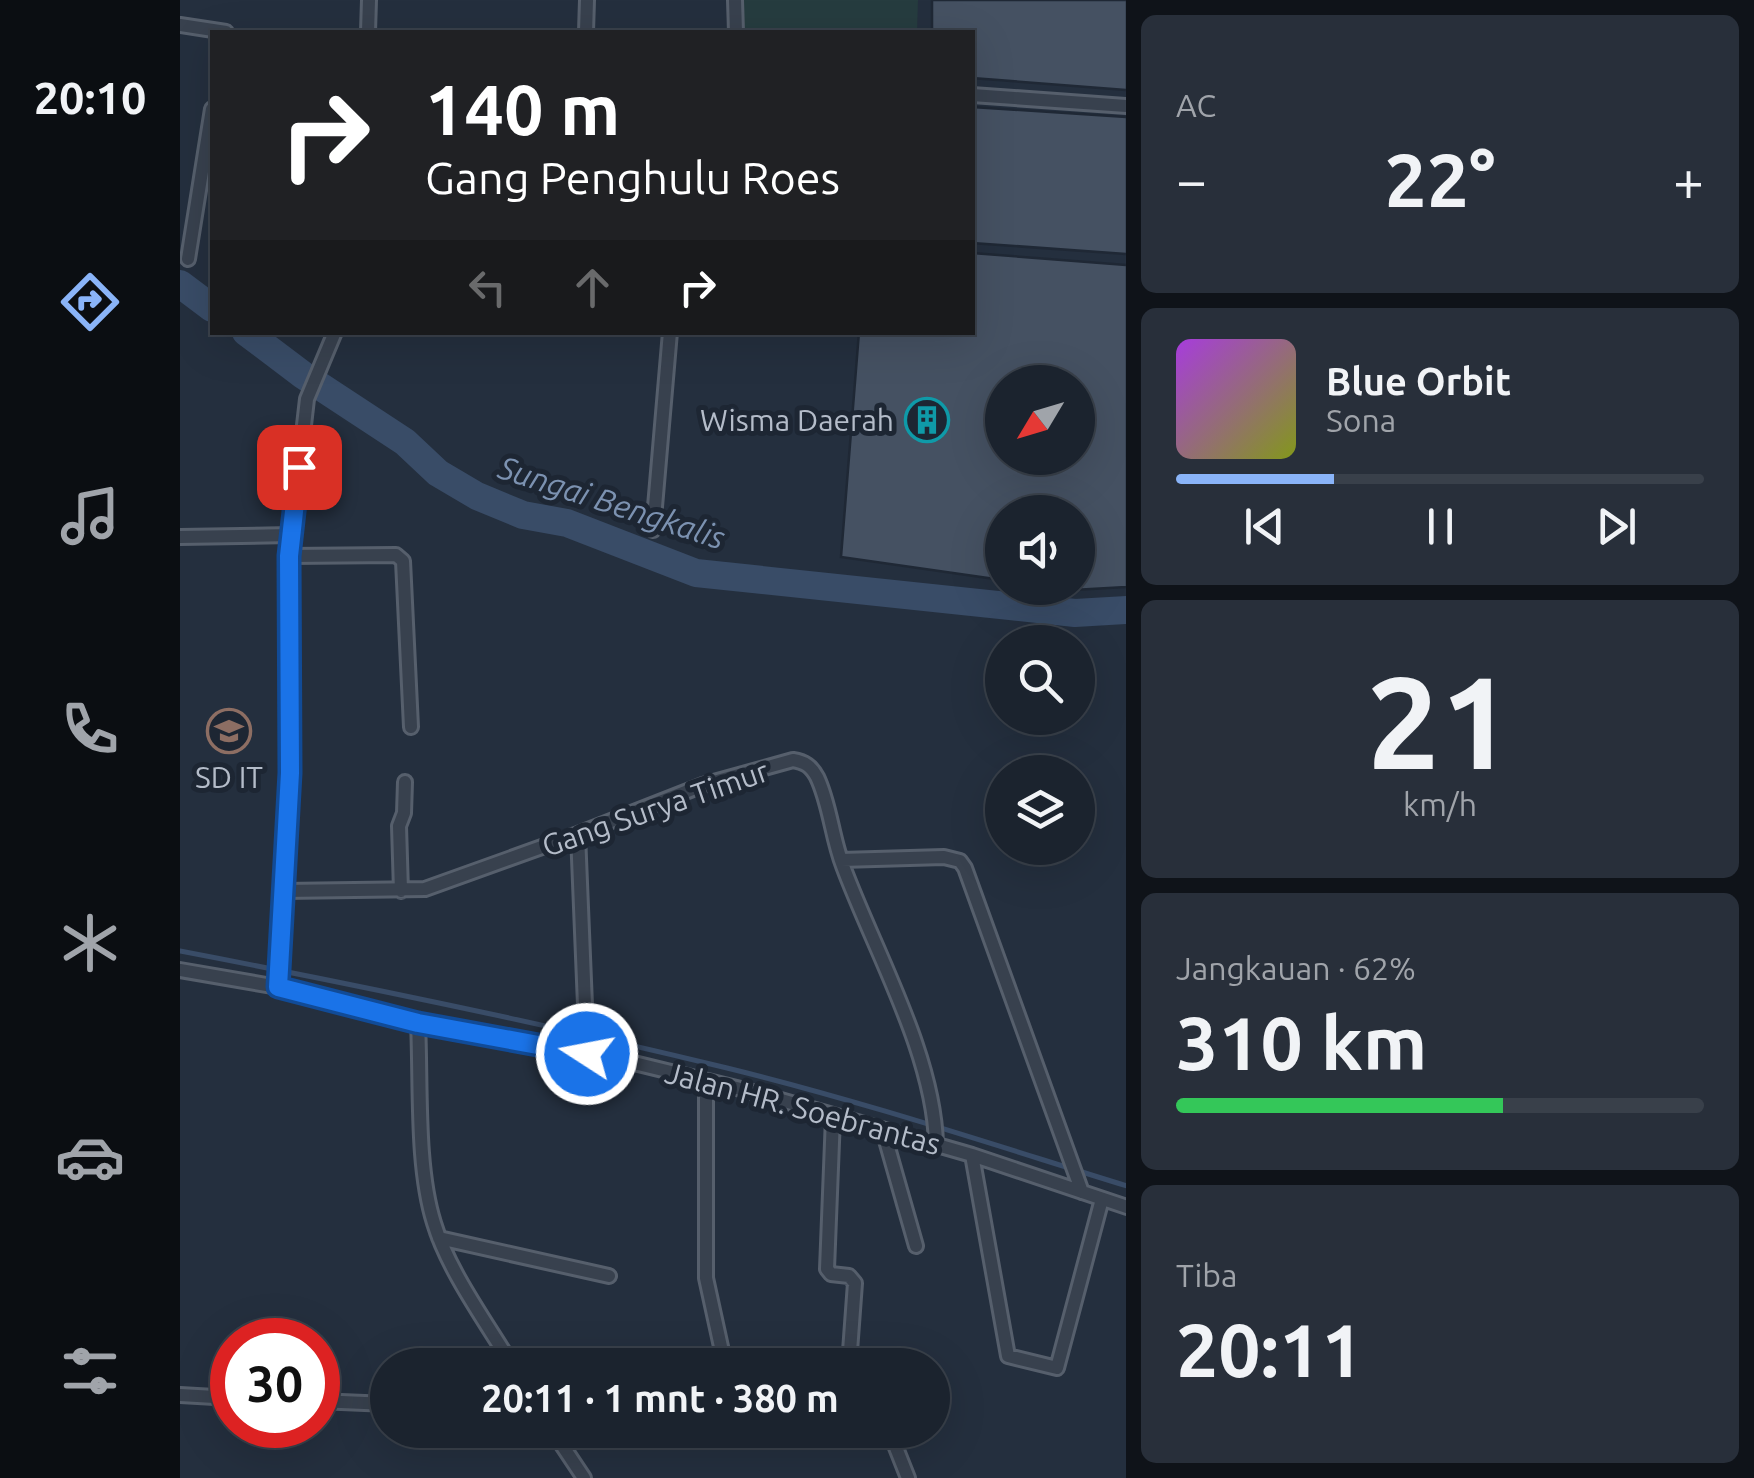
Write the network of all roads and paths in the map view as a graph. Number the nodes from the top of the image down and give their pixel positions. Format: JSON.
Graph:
{"nodes":[{"id":1,"x":369,"y":0,"type":"edge"},
{"id":2,"x":587,"y":0,"type":"edge"},
{"id":3,"x":736,"y":0,"type":"edge"},
{"id":4,"x":180,"y":24,"type":"edge"},
{"id":5,"x":214,"y":30,"type":"edge"},
{"id":6,"x":368,"y":30,"type":"edge"},
{"id":7,"x":586,"y":30,"type":"edge"},
{"id":8,"x":736,"y":30,"type":"edge"},
{"id":9,"x":975,"y":95,"type":"edge"},
{"id":10,"x":1126,"y":106,"type":"edge"},
{"id":11,"x":210,"y":122,"type":"edge"},
{"id":12,"x":188,"y":259,"type":"dead end"},
{"id":13,"x":334,"y":335,"type":"edge"},
{"id":14,"x":670,"y":335,"type":"edge"},
{"id":15,"x":653,"y":530,"type":"dead end"},
{"id":16,"x":291,"y":536,"type":"junction"},
{"id":17,"x":180,"y":537,"type":"edge"},
{"id":18,"x":289,"y":556,"type":"junction"},
{"id":19,"x":411,"y":727,"type":"dead end"},
{"id":20,"x":405,"y":782,"type":"dead end"},
{"id":21,"x":578,"y":834,"type":"junction"},
{"id":22,"x":841,"y":860,"type":"junction"},
{"id":23,"x":284,"y":891,"type":"junction"},
{"id":24,"x":401,"y":892,"type":"junction"},
{"id":25,"x":180,"y":970,"type":"edge"},
{"id":26,"x":279,"y":982,"type":"junction"},
{"id":27,"x":418,"y":1023,"type":"junction"},
{"id":28,"x":587,"y":1054,"type":"junction"},
{"id":29,"x":706,"y":1080,"type":"junction"},
{"id":30,"x":833,"y":1117,"type":"junction"},
{"id":31,"x":884,"y":1130,"type":"junction"},
{"id":32,"x":936,"y":1139,"type":"junction"},
{"id":33,"x":972,"y":1154,"type":"junction"},
{"id":34,"x":1082,"y":1192,"type":"junction"},
{"id":35,"x":1102,"y":1199,"type":"junction"},
{"id":36,"x":1126,"y":1206,"type":"edge"},
{"id":37,"x":438,"y":1238,"type":"junction"},
{"id":38,"x":916,"y":1246,"type":"dead end"},
{"id":39,"x":609,"y":1276,"type":"dead end"},
{"id":40,"x":502,"y":1348,"type":"edge"},
{"id":41,"x":721,"y":1348,"type":"edge"},
{"id":42,"x":850,"y":1348,"type":"edge"},
{"id":43,"x":180,"y":1395,"type":"edge"},
{"id":44,"x":210,"y":1397,"type":"edge"},
{"id":45,"x":340,"y":1403,"type":"edge"},
{"id":46,"x":370,"y":1403,"type":"edge"},
{"id":47,"x":564,"y":1448,"type":"edge"},
{"id":48,"x":896,"y":1448,"type":"edge"},
{"id":49,"x":584,"y":1478,"type":"edge"},
{"id":50,"x":908,"y":1478,"type":"edge"}],
"edges":[{"from":1,"to":6,"type":"street"},
{"from":2,"to":7,"type":"street"},
{"from":3,"to":8,"type":"street"},
{"from":4,"to":5,"type":"street"},
{"from":9,"to":10,"type":"street"},
{"from":11,"to":12,"type":"street"},
{"from":13,"to":16,"type":"street"},
{"from":14,"to":15,"type":"street"},
{"from":16,"to":17,"type":"street"},
{"from":16,"to":18,"type":"street"},
{"from":18,"to":19,"type":"street"},
{"from":18,"to":23,"type":"street"},
{"from":20,"to":24,"type":"street"},
{"from":21,"to":22,"type":"street","name":"Gang Surya Timur"},
{"from":21,"to":24,"type":"street","name":"Gang Surya Timur"},
{"from":21,"to":28,"type":"street"},
{"from":22,"to":32,"type":"street","name":"Gang Surya Timur"},
{"from":22,"to":34,"type":"street"},
{"from":23,"to":24,"type":"street","name":"Gang Surya Timur"},
{"from":23,"to":26,"type":"street"},
{"from":25,"to":26,"type":"street","name":"Jalan HR. Soebrantas"},
{"from":26,"to":27,"type":"street","name":"Jalan HR. Soebrantas"},
{"from":27,"to":28,"type":"street","name":"Jalan HR. Soebrantas"},
{"from":27,"to":37,"type":"street"},
{"from":28,"to":29,"type":"street","name":"Jalan HR. Soebrantas"},
{"from":29,"to":30,"type":"street","name":"Jalan HR. Soebrantas"},
{"from":29,"to":41,"type":"street"},
{"from":30,"to":31,"type":"street","name":"Jalan HR. Soebrantas"},
{"from":30,"to":42,"type":"street"},
{"from":31,"to":32,"type":"street","name":"Jalan HR. Soebrantas"},
{"from":31,"to":38,"type":"street"},
{"from":32,"to":33,"type":"street","name":"Jalan HR. Soebrantas"},
{"from":33,"to":34,"type":"street","name":"Jalan HR. Soebrantas"},
{"from":33,"to":35,"type":"street"},
{"from":34,"to":35,"type":"street","name":"Jalan HR. Soebrantas"},
{"from":35,"to":36,"type":"street","name":"Jalan HR. Soebrantas"},
{"from":37,"to":39,"type":"street"},
{"from":37,"to":40,"type":"street"},
{"from":43,"to":44,"type":"street"},
{"from":45,"to":46,"type":"street"},
{"from":47,"to":49,"type":"street"},
{"from":48,"to":50,"type":"street"}]}
